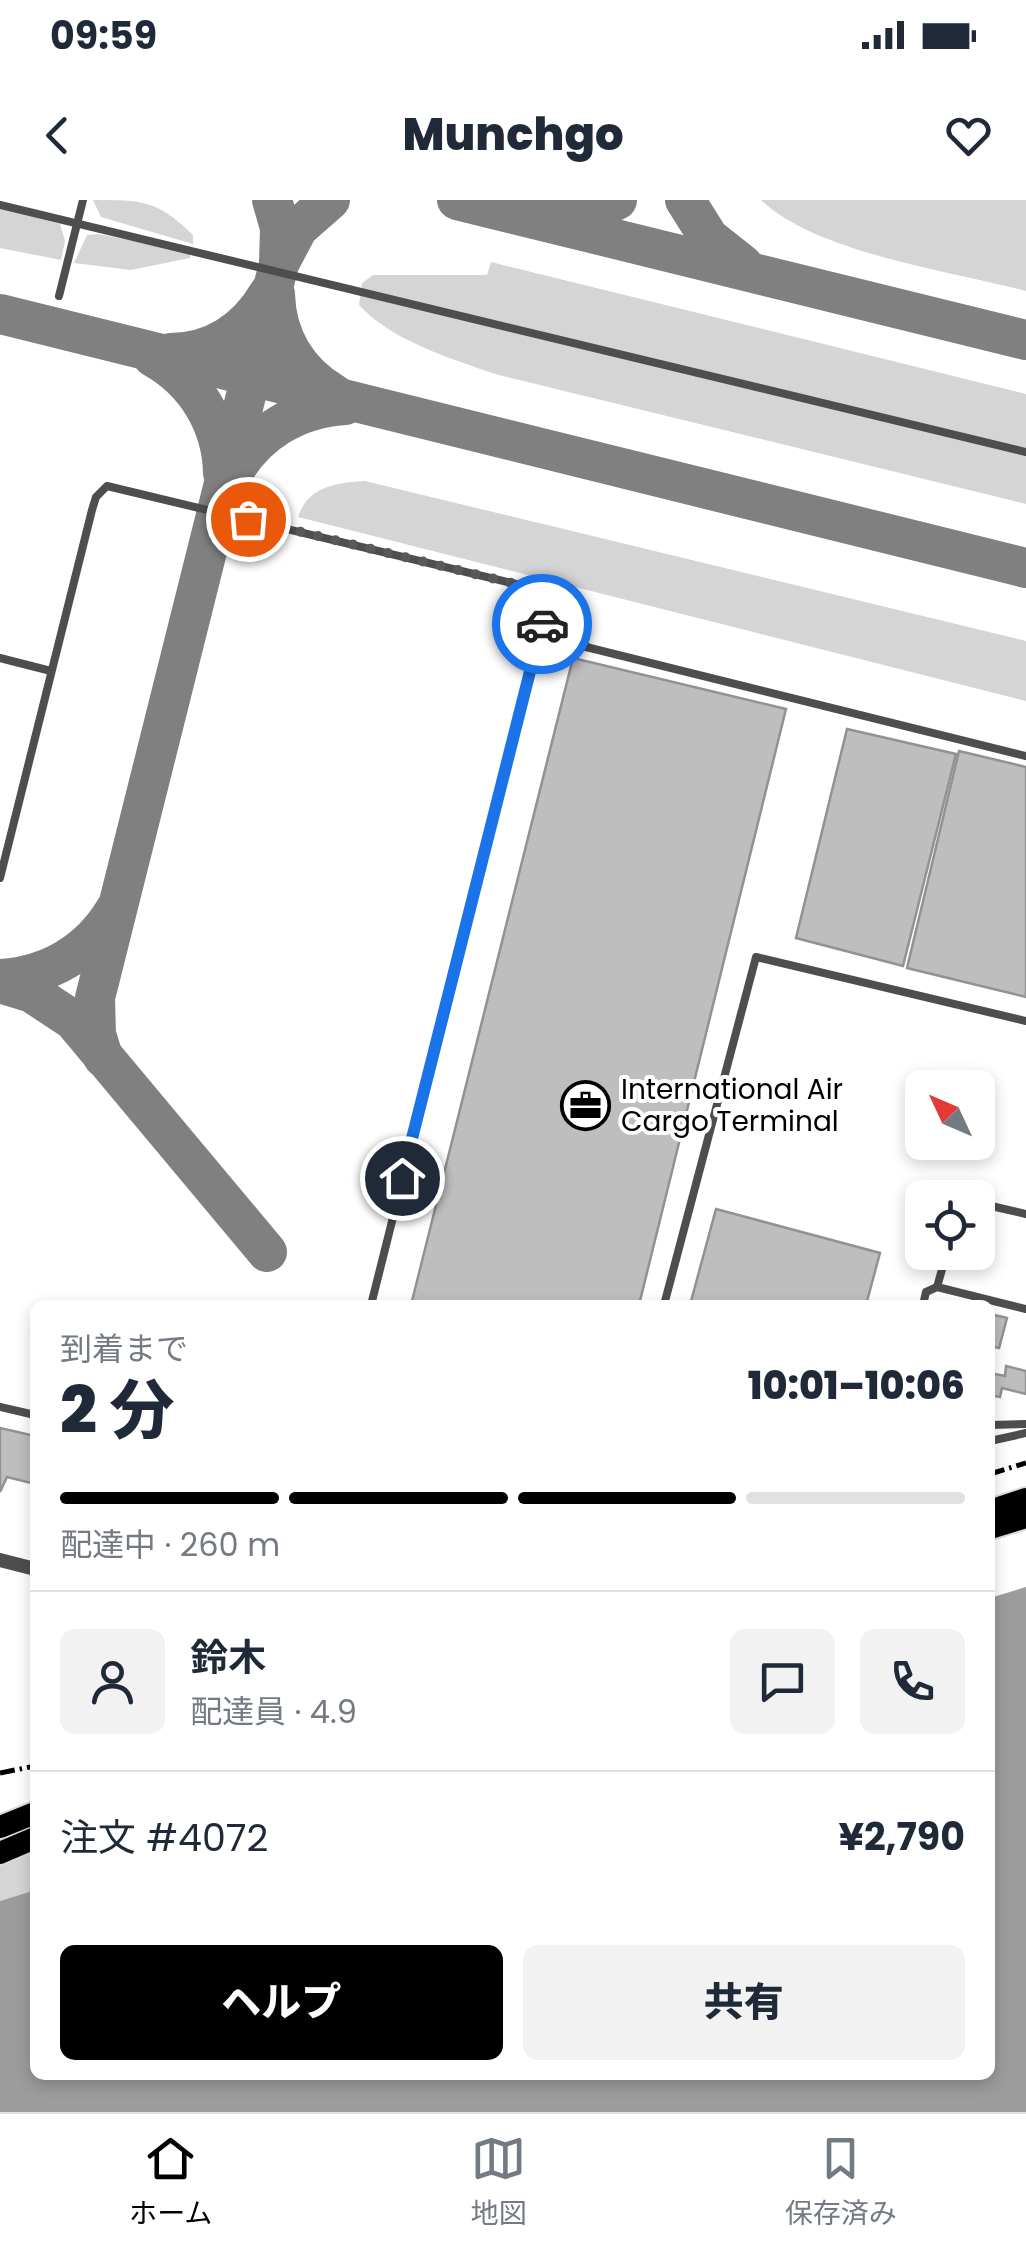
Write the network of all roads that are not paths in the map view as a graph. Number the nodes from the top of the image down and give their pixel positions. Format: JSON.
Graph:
{"nodes":[{"id":1,"x":83,"y":200,"type":"edge"},
{"id":2,"x":0,"y":205,"type":"edge"},
{"id":3,"x":77,"y":225,"type":"junction"},
{"id":4,"x":59,"y":296,"type":"dead end"},
{"id":5,"x":1026,"y":452,"type":"edge"},
{"id":6,"x":544,"y":600,"type":"junction"},
{"id":7,"x":587,"y":647,"type":"junction"},
{"id":8,"x":533,"y":656,"type":"junction"},
{"id":9,"x":0,"y":658,"type":"edge"},
{"id":10,"x":51,"y":671,"type":"junction"},
{"id":11,"x":1026,"y":756,"type":"edge"},
{"id":12,"x":0,"y":878,"type":"edge"},
{"id":13,"x":1026,"y":1020,"type":"edge"},
{"id":14,"x":995,"y":1206,"type":"edge"},
{"id":15,"x":1026,"y":1214,"type":"edge"},
{"id":16,"x":942,"y":1270,"type":"edge"},
{"id":17,"x":937,"y":1287,"type":"junction"},
{"id":18,"x":372,"y":1300,"type":"edge"},
{"id":19,"x":665,"y":1300,"type":"edge"},
{"id":20,"x":924,"y":1300,"type":"edge"},
{"id":21,"x":990,"y":1300,"type":"edge"},
{"id":22,"x":995,"y":1301,"type":"edge"},
{"id":23,"x":1026,"y":1309,"type":"edge"},
{"id":24,"x":0,"y":1407,"type":"edge"},
{"id":25,"x":30,"y":1415,"type":"edge"},
{"id":26,"x":1026,"y":1424,"type":"edge"},
{"id":27,"x":995,"y":1425,"type":"edge"},
{"id":28,"x":1026,"y":1432,"type":"edge"},
{"id":29,"x":995,"y":1441,"type":"edge"},
{"id":30,"x":1026,"y":1499,"type":"edge"},
{"id":31,"x":995,"y":1508,"type":"edge"},
{"id":32,"x":1026,"y":1517,"type":"edge"},
{"id":33,"x":995,"y":1526,"type":"edge"},
{"id":34,"x":0,"y":1560,"type":"edge"},
{"id":35,"x":30,"y":1568,"type":"edge"},
{"id":36,"x":30,"y":1815,"type":"edge"},
{"id":37,"x":0,"y":1827,"type":"edge"},
{"id":38,"x":30,"y":1840,"type":"edge"},
{"id":39,"x":0,"y":1852,"type":"edge"}],
"edges":[{"from":1,"to":3,"type":"lane"},
{"from":2,"to":3,"type":"lane"},
{"from":3,"to":4,"type":"lane"},
{"from":3,"to":5,"type":"lane"},
{"from":6,"to":7,"type":"lane"},
{"from":6,"to":8,"type":"lane"},
{"from":6,"to":10,"type":"lane"},
{"from":7,"to":8,"type":"lane"},
{"from":7,"to":11,"type":"lane"},
{"from":8,"to":18,"type":"lane"},
{"from":9,"to":10,"type":"lane"},
{"from":10,"to":12,"type":"lane"},
{"from":13,"to":19,"type":"lane"},
{"from":14,"to":15,"type":"lane"},
{"from":16,"to":17,"type":"lane"},
{"from":17,"to":20,"type":"lane"},
{"from":17,"to":21,"type":"lane"},
{"from":22,"to":23,"type":"lane"},
{"from":24,"to":25,"type":"lane"},
{"from":26,"to":27,"type":"lane"},
{"from":28,"to":29,"type":"lane"},
{"from":30,"to":31,"type":"main road"},
{"from":32,"to":33,"type":"main road"},
{"from":34,"to":35,"type":"street"},
{"from":36,"to":37,"type":"main road"},
{"from":38,"to":39,"type":"main road"}]}
